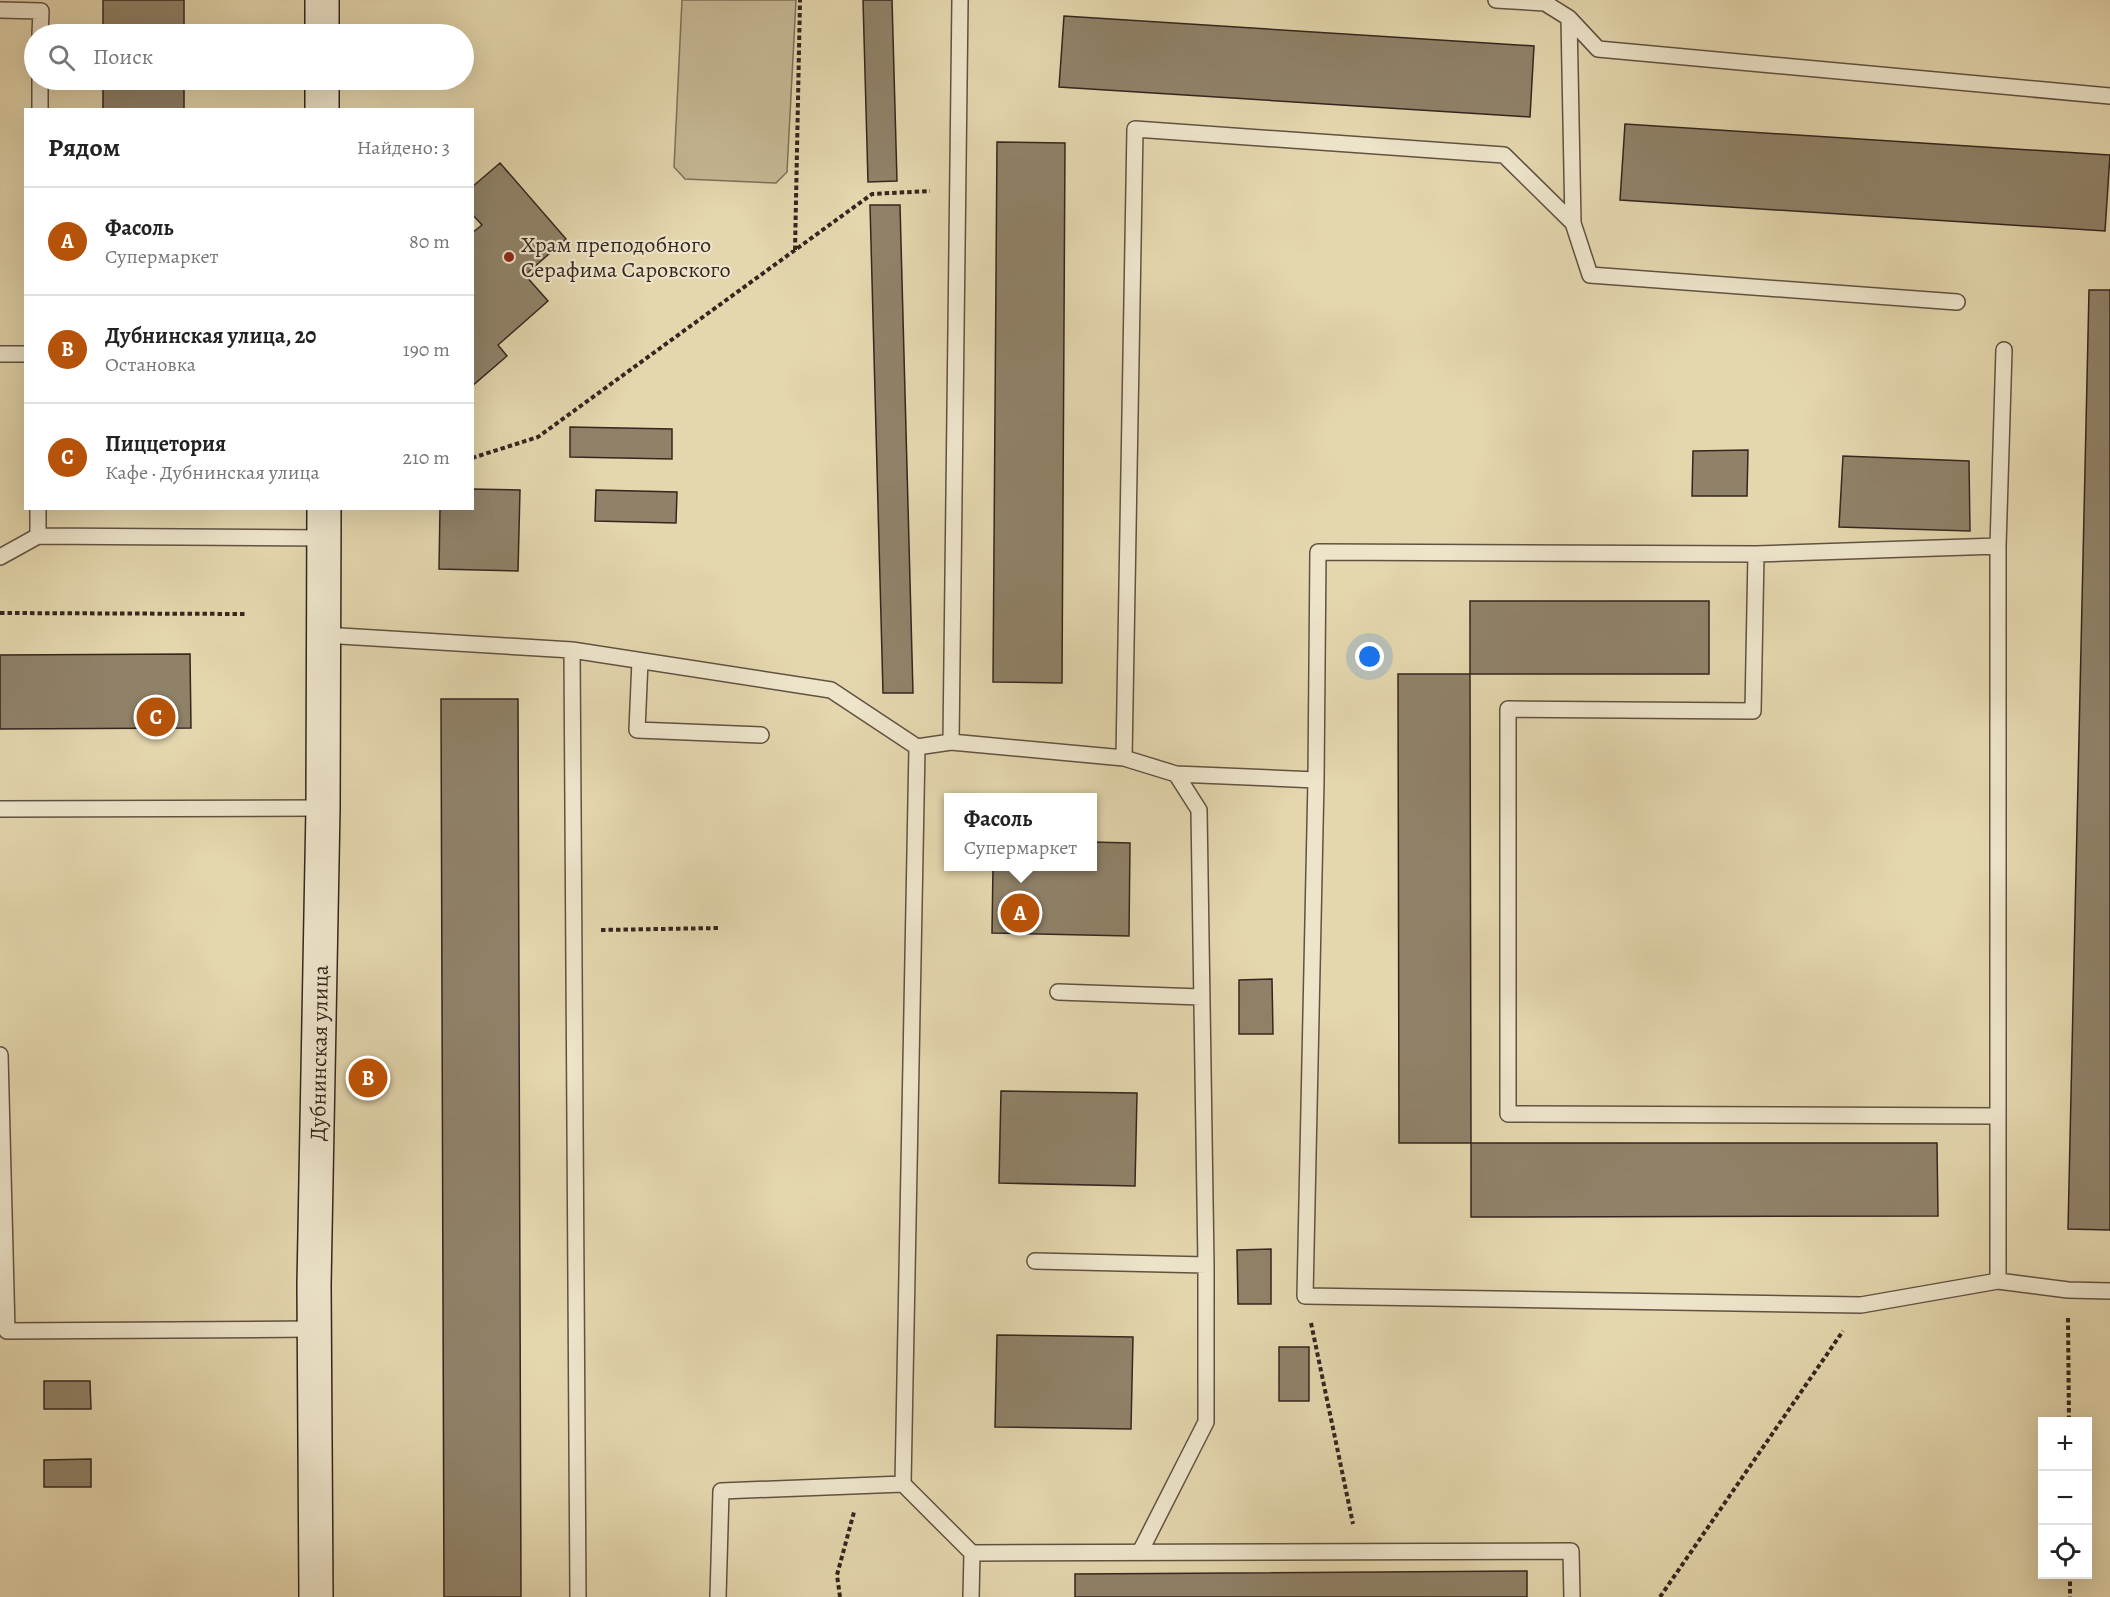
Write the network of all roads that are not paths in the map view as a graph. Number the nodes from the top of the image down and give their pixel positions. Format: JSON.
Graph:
{"nodes":[{"id":1,"x":322,"y":0,"type":"edge"},
{"id":2,"x":960,"y":0,"type":"edge"},
{"id":3,"x":1496,"y":0,"type":"edge"},
{"id":4,"x":0,"y":10,"type":"edge"},
{"id":5,"x":1569,"y":18,"type":"junction"},
{"id":6,"x":40,"y":24,"type":"edge"},
{"id":7,"x":322,"y":24,"type":"edge"},
{"id":8,"x":40,"y":90,"type":"edge"},
{"id":9,"x":322,"y":90,"type":"edge"},
{"id":10,"x":2110,"y":96,"type":"edge"},
{"id":11,"x":40,"y":108,"type":"edge"},
{"id":12,"x":322,"y":108,"type":"edge"},
{"id":13,"x":1573,"y":223,"type":"junction"},
{"id":14,"x":1957,"y":302,"type":"dead end"},
{"id":15,"x":2004,"y":350,"type":"dead end"},
{"id":16,"x":0,"y":354,"type":"edge"},
{"id":17,"x":24,"y":354,"type":"edge"},
{"id":18,"x":38,"y":510,"type":"edge"},
{"id":19,"x":324,"y":523,"type":"edge"},
{"id":20,"x":38,"y":536,"type":"junction"},
{"id":21,"x":1998,"y":546,"type":"junction"},
{"id":22,"x":1756,"y":554,"type":"junction"},
{"id":23,"x":0,"y":557,"type":"edge"},
{"id":24,"x":324,"y":635,"type":"junction"},
{"id":25,"x":572,"y":650,"type":"junction"},
{"id":26,"x":640,"y":661,"type":"junction"},
{"id":27,"x":761,"y":735,"type":"dead end"},
{"id":28,"x":951,"y":742,"type":"junction"},
{"id":29,"x":917,"y":747,"type":"junction"},
{"id":30,"x":1124,"y":758,"type":"junction"},
{"id":31,"x":1176,"y":774,"type":"junction"},
{"id":32,"x":1316,"y":780,"type":"junction"},
{"id":33,"x":322,"y":808,"type":"junction"},
{"id":34,"x":0,"y":809,"type":"edge"},
{"id":35,"x":1058,"y":992,"type":"dead end"},
{"id":36,"x":1201,"y":997,"type":"junction"},
{"id":37,"x":0,"y":1055,"type":"edge"},
{"id":38,"x":1998,"y":1116,"type":"junction"},
{"id":39,"x":1035,"y":1261,"type":"dead end"},
{"id":40,"x":1206,"y":1264,"type":"junction"},
{"id":41,"x":1998,"y":1281,"type":"junction"},
{"id":42,"x":2110,"y":1291,"type":"edge"},
{"id":43,"x":314,"y":1329,"type":"junction"},
{"id":44,"x":4,"y":1331,"type":"edge"},
{"id":45,"x":903,"y":1484,"type":"junction"},
{"id":46,"x":1140,"y":1552,"type":"junction"},
{"id":47,"x":972,"y":1554,"type":"junction"},
{"id":48,"x":316,"y":1597,"type":"edge"},
{"id":49,"x":578,"y":1597,"type":"edge"},
{"id":50,"x":718,"y":1597,"type":"edge"},
{"id":51,"x":971,"y":1597,"type":"edge"},
{"id":52,"x":1572,"y":1597,"type":"edge"}],
"edges":[{"from":1,"to":7,"type":"main road"},
{"from":2,"to":28,"type":"lane"},
{"from":3,"to":5,"type":"lane"},
{"from":4,"to":6,"type":"lane"},
{"from":5,"to":10,"type":"lane"},
{"from":5,"to":13,"type":"lane"},
{"from":8,"to":11,"type":"lane"},
{"from":9,"to":12,"type":"main road"},
{"from":13,"to":14,"type":"lane"},
{"from":13,"to":30,"type":"lane"},
{"from":15,"to":21,"type":"lane"},
{"from":16,"to":17,"type":"lane"},
{"from":18,"to":20,"type":"lane"},
{"from":19,"to":20,"type":"lane"},
{"from":19,"to":24,"type":"main road","name":"Дубнинская улица"},
{"from":20,"to":23,"type":"lane"},
{"from":21,"to":22,"type":"lane"},
{"from":21,"to":38,"type":"lane"},
{"from":22,"to":32,"type":"lane"},
{"from":22,"to":38,"type":"lane"},
{"from":24,"to":25,"type":"lane"},
{"from":24,"to":33,"type":"main road","name":"Дубнинская улица"},
{"from":25,"to":26,"type":"lane"},
{"from":25,"to":49,"type":"lane"},
{"from":26,"to":27,"type":"lane"},
{"from":26,"to":29,"type":"lane"},
{"from":28,"to":29,"type":"lane"},
{"from":28,"to":30,"type":"lane"},
{"from":29,"to":45,"type":"lane"},
{"from":30,"to":31,"type":"lane"},
{"from":31,"to":32,"type":"lane"},
{"from":31,"to":36,"type":"lane"},
{"from":32,"to":41,"type":"lane"},
{"from":33,"to":34,"type":"lane"},
{"from":33,"to":43,"type":"main road","name":"Дубнинская улица"},
{"from":35,"to":36,"type":"lane"},
{"from":36,"to":40,"type":"lane"},
{"from":37,"to":44,"type":"lane"},
{"from":38,"to":41,"type":"lane"},
{"from":39,"to":40,"type":"lane"},
{"from":40,"to":46,"type":"lane"},
{"from":41,"to":42,"type":"lane"},
{"from":43,"to":44,"type":"lane"},
{"from":43,"to":48,"type":"main road","name":"Дубнинская улица"},
{"from":45,"to":47,"type":"lane"},
{"from":45,"to":50,"type":"lane"},
{"from":46,"to":47,"type":"lane"},
{"from":46,"to":52,"type":"lane"},
{"from":47,"to":51,"type":"lane"}]}
